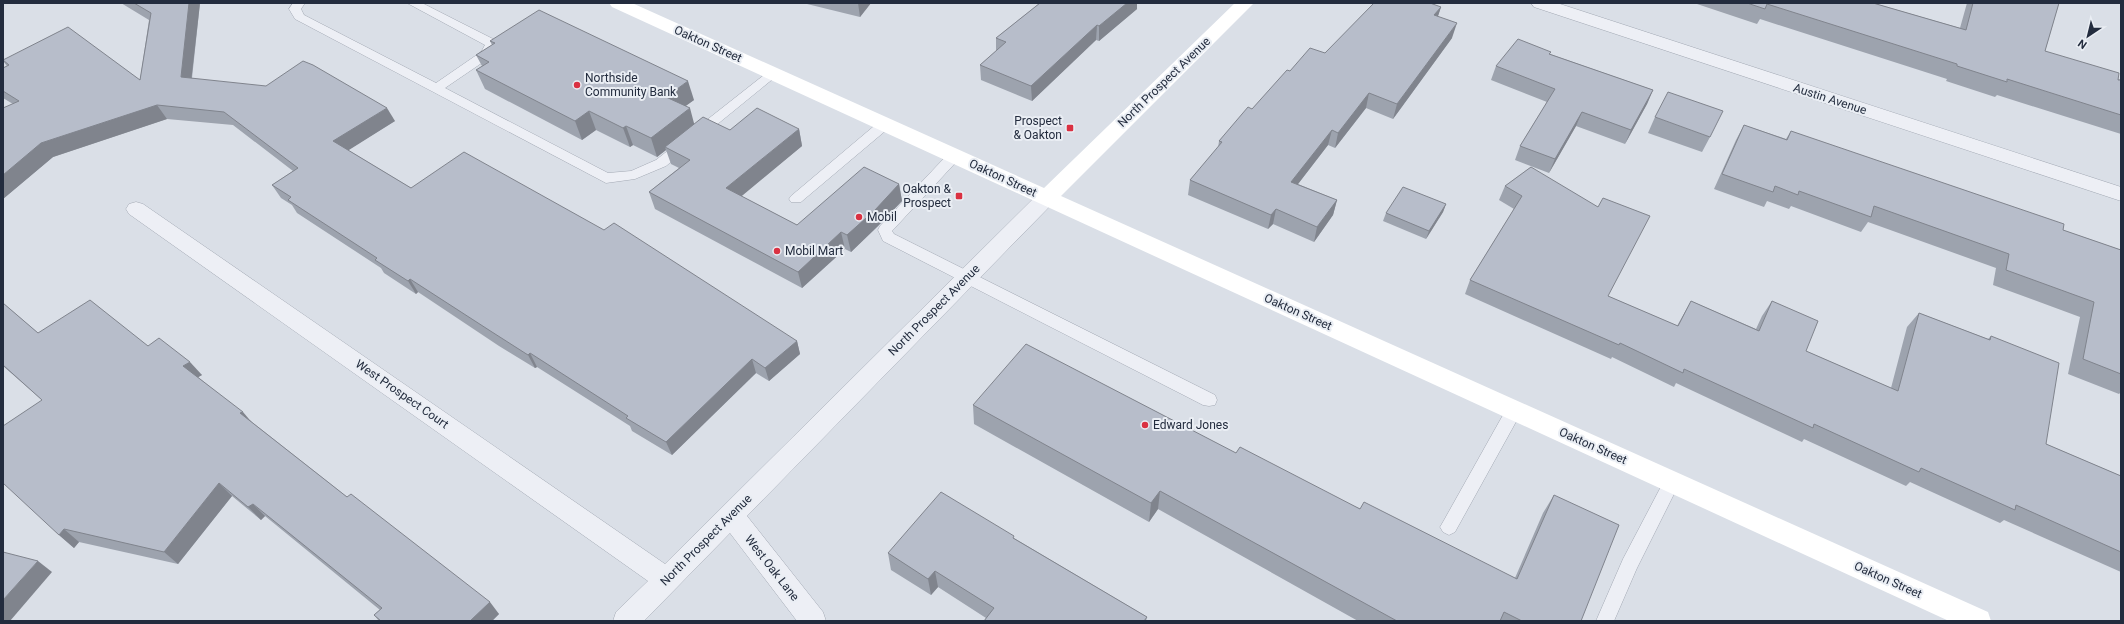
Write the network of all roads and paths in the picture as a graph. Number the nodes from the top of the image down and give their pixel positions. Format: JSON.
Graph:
{"nodes":[{"id":1,"x":413,"y":3,"type":"edge"},
{"id":2,"x":618,"y":3,"type":"edge"},
{"id":3,"x":1245,"y":3,"type":"edge"},
{"id":4,"x":1540,"y":3,"type":"edge"},
{"id":5,"x":297,"y":6,"type":"edge"},
{"id":6,"x":773,"y":74,"type":"junction"},
{"id":7,"x":436,"y":89,"type":"junction"},
{"id":8,"x":885,"y":124,"type":"junction"},
{"id":9,"x":954,"y":156,"type":"junction"},
{"id":10,"x":2121,"y":194,"type":"edge"},
{"id":11,"x":1046,"y":198,"type":"junction"},
{"id":12,"x":796,"y":199,"type":"dead end"},
{"id":13,"x":136,"y":209,"type":"dead end"},
{"id":14,"x":966,"y":278,"type":"junction"},
{"id":15,"x":1209,"y":400,"type":"dead end"},
{"id":16,"x":1514,"y":411,"type":"junction"},
{"id":17,"x":1672,"y":482,"type":"junction"},
{"id":18,"x":731,"y":515,"type":"junction"},
{"id":19,"x":1449,"y":527,"type":"dead end"},
{"id":20,"x":667,"y":580,"type":"junction"},
{"id":21,"x":626,"y":621,"type":"edge"},
{"id":22,"x":813,"y":621,"type":"edge"},
{"id":23,"x":1605,"y":621,"type":"edge"},
{"id":24,"x":1978,"y":621,"type":"edge"}],
"edges":[{"from":1,"to":7,"type":"lane"},
{"from":2,"to":6,"type":"main road","name":"Oakton Street"},
{"from":3,"to":11,"type":"main road","name":"North Prospect Avenue"},
{"from":4,"to":10,"type":"street","name":"Austin Avenue"},
{"from":5,"to":7,"type":"lane"},
{"from":6,"to":7,"type":"lane"},
{"from":6,"to":8,"type":"main road","name":"Oakton Street"},
{"from":8,"to":9,"type":"main road","name":"Oakton Street"},
{"from":8,"to":12,"type":"lane"},
{"from":9,"to":11,"type":"main road","name":"Oakton Street"},
{"from":9,"to":14,"type":"lane"},
{"from":11,"to":14,"type":"street","name":"North Prospect Avenue"},
{"from":11,"to":16,"type":"main road","name":"Oakton Street"},
{"from":13,"to":20,"type":"street","name":"West Prospect Court"},
{"from":14,"to":15,"type":"lane"},
{"from":14,"to":18,"type":"street","name":"North Prospect Avenue"},
{"from":16,"to":17,"type":"main road","name":"Oakton Street"},
{"from":16,"to":19,"type":"lane"},
{"from":17,"to":23,"type":"lane"},
{"from":17,"to":24,"type":"main road","name":"Oakton Street"},
{"from":18,"to":20,"type":"street","name":"North Prospect Avenue"},
{"from":18,"to":22,"type":"street","name":"West Oak Lane"},
{"from":20,"to":21,"type":"street","name":"North Prospect Avenue"}]}
